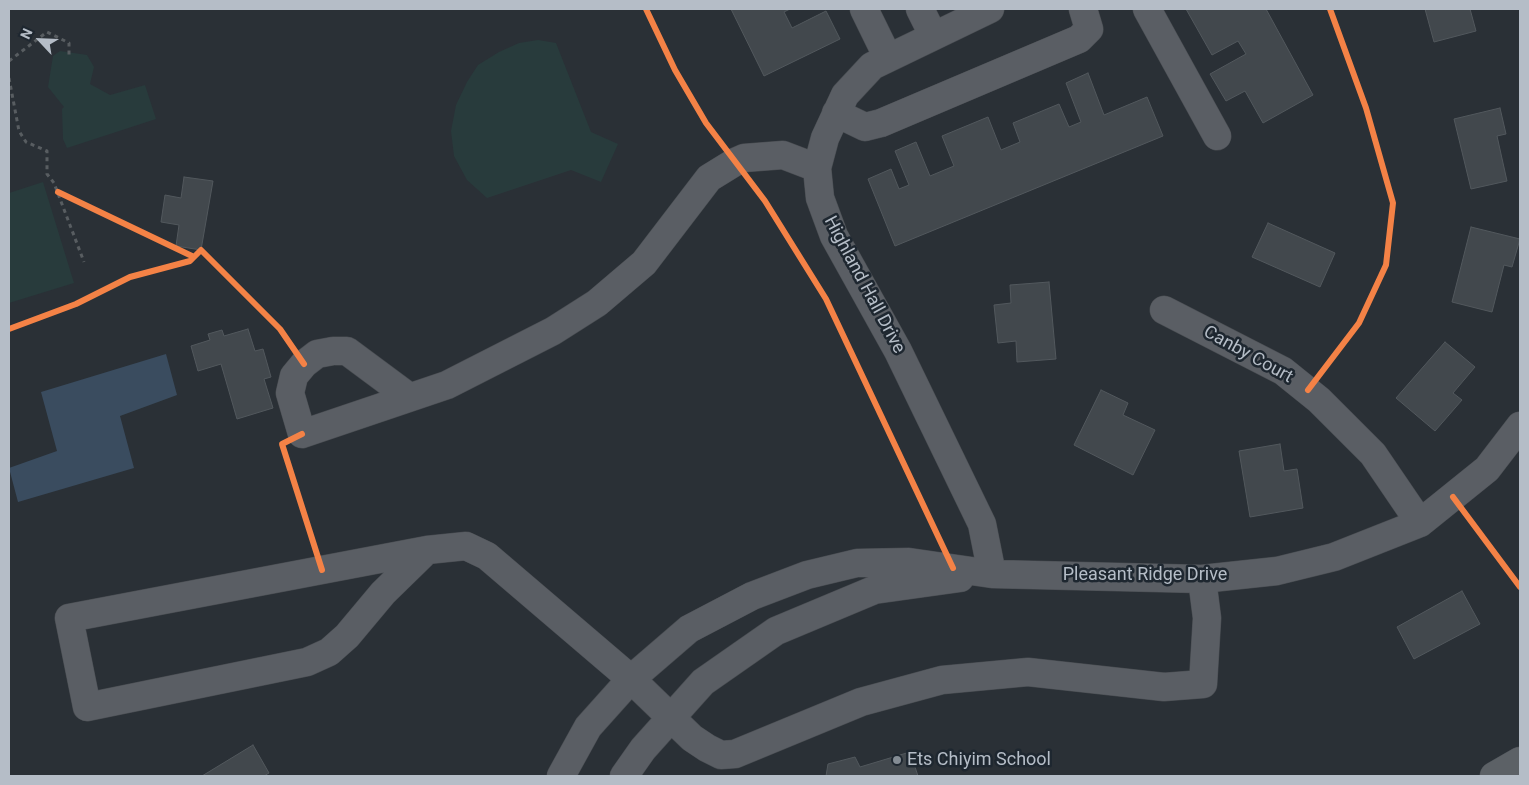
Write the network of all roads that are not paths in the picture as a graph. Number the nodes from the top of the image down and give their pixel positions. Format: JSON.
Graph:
{"nodes":[{"id":1,"x":864,"y":9,"type":"edge"},
{"id":2,"x":920,"y":9,"type":"edge"},
{"id":3,"x":990,"y":9,"type":"edge"},
{"id":4,"x":1083,"y":9,"type":"edge"},
{"id":5,"x":1147,"y":9,"type":"edge"},
{"id":6,"x":932,"y":35,"type":"junction"},
{"id":7,"x":888,"y":58,"type":"junction"},
{"id":8,"x":836,"y":113,"type":"junction"},
{"id":9,"x":1217,"y":136,"type":"dead end"},
{"id":10,"x":817,"y":168,"type":"junction"},
{"id":11,"x":1164,"y":310,"type":"dead end"},
{"id":12,"x":409,"y":398,"type":"dead end"},
{"id":13,"x":1520,"y":426,"type":"edge"},
{"id":14,"x":1420,"y":523,"type":"junction"},
{"id":15,"x":427,"y":550,"type":"junction"},
{"id":16,"x":992,"y":574,"type":"junction"},
{"id":17,"x":1202,"y":578,"type":"junction"},
{"id":18,"x":632,"y":679,"type":"junction"},
{"id":19,"x":672,"y":717,"type":"junction"},
{"id":20,"x":1520,"y":761,"type":"edge"},
{"id":21,"x":561,"y":776,"type":"edge"},
{"id":22,"x":624,"y":776,"type":"edge"},
{"id":23,"x":1494,"y":776,"type":"edge"}],
"edges":[{"from":1,"to":7,"type":"street"},
{"from":2,"to":6,"type":"street"},
{"from":3,"to":6,"type":"street","name":"Highland Hall Drive"},
{"from":4,"to":8,"type":"street"},
{"from":5,"to":9,"type":"street"},
{"from":6,"to":7,"type":"street","name":"Highland Hall Drive"},
{"from":7,"to":8,"type":"street","name":"Highland Hall Drive"},
{"from":8,"to":10,"type":"street","name":"Highland Hall Drive"},
{"from":10,"to":12,"type":"street"},
{"from":10,"to":16,"type":"street","name":"Highland Hall Drive"},
{"from":11,"to":14,"type":"street","name":"Canby Court"},
{"from":13,"to":14,"type":"street","name":"Pleasant Ridge Drive"},
{"from":14,"to":17,"type":"street","name":"Pleasant Ridge Drive"},
{"from":15,"to":15,"type":"street"},
{"from":15,"to":18,"type":"street"},
{"from":16,"to":17,"type":"street","name":"Pleasant Ridge Drive"},
{"from":16,"to":18,"type":"street","name":"Pleasant Ridge Drive"},
{"from":16,"to":19,"type":"street","name":"Pleasant Ridge Drive"},
{"from":17,"to":19,"type":"street"},
{"from":18,"to":19,"type":"street"},
{"from":18,"to":21,"type":"street","name":"Pleasant Ridge Drive"},
{"from":19,"to":22,"type":"street","name":"Pleasant Ridge Drive"},
{"from":20,"to":23,"type":"main road"}]}
